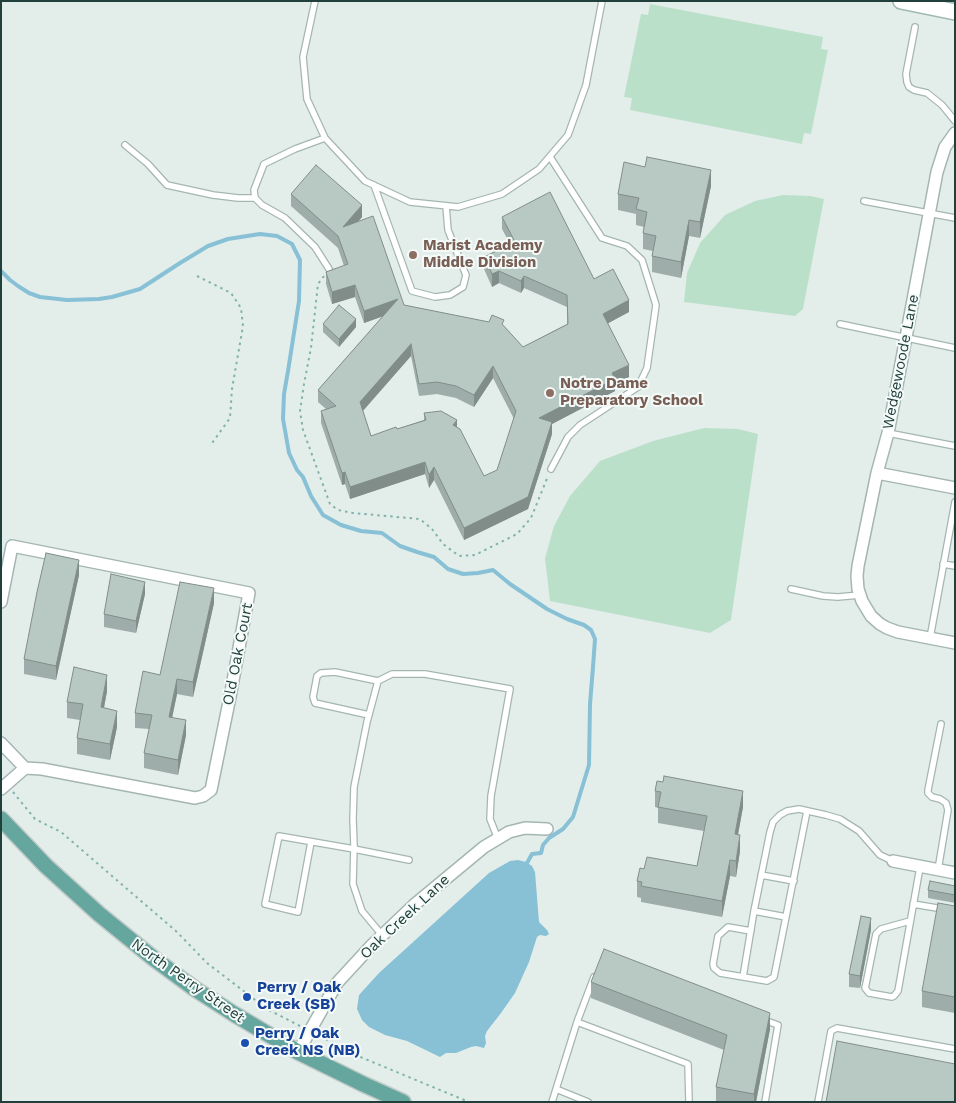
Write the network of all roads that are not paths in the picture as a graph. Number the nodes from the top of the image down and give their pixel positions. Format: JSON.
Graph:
{"nodes":[{"id":1,"x":315,"y":1,"type":"edge"},
{"id":2,"x":602,"y":1,"type":"edge"},
{"id":3,"x":901,"y":1,"type":"edge"},
{"id":4,"x":955,"y":12,"type":"edge"},
{"id":5,"x":916,"y":27,"type":"dead end"},
{"id":6,"x":955,"y":121,"type":"edge"},
{"id":7,"x":955,"y":133,"type":"edge"},
{"id":8,"x":325,"y":138,"type":"junction"},
{"id":9,"x":125,"y":146,"type":"dead end"},
{"id":10,"x":550,"y":157,"type":"junction"},
{"id":11,"x":374,"y":186,"type":"junction"},
{"id":12,"x":255,"y":198,"type":"junction"},
{"id":13,"x":864,"y":201,"type":"dead end"},
{"id":14,"x":446,"y":206,"type":"junction"},
{"id":15,"x":929,"y":214,"type":"junction"},
{"id":16,"x":955,"y":218,"type":"edge"},
{"id":17,"x":329,"y":270,"type":"edge"},
{"id":18,"x":840,"y":324,"type":"dead end"},
{"id":19,"x":906,"y":338,"type":"junction"},
{"id":20,"x":955,"y":348,"type":"edge"},
{"id":21,"x":888,"y":433,"type":"junction"},
{"id":22,"x":955,"y":446,"type":"edge"},
{"id":23,"x":550,"y":469,"type":"road end"},
{"id":24,"x":878,"y":474,"type":"junction"},
{"id":25,"x":955,"y":488,"type":"edge"},
{"id":26,"x":955,"y":502,"type":"edge"},
{"id":27,"x":943,"y":564,"type":"junction"},
{"id":28,"x":955,"y":566,"type":"edge"},
{"id":29,"x":791,"y":589,"type":"dead end"},
{"id":30,"x":860,"y":595,"type":"junction"},
{"id":31,"x":1,"y":602,"type":"edge"},
{"id":32,"x":930,"y":638,"type":"junction"},
{"id":33,"x":955,"y":643,"type":"edge"},
{"id":34,"x":378,"y":681,"type":"junction"},
{"id":35,"x":369,"y":714,"type":"junction"},
{"id":36,"x":940,"y":724,"type":"dead end"},
{"id":37,"x":1,"y":743,"type":"edge"},
{"id":38,"x":25,"y":768,"type":"junction"},
{"id":39,"x":4,"y":787,"type":"edge"},
{"id":40,"x":807,"y":811,"type":"junction"},
{"id":41,"x":1,"y":819,"type":"edge"},
{"id":42,"x":547,"y":829,"type":"dead end"},
{"id":43,"x":498,"y":838,"type":"junction"},
{"id":44,"x":311,"y":842,"type":"junction"},
{"id":45,"x":354,"y":849,"type":"junction"},
{"id":46,"x":409,"y":860,"type":"dead end"},
{"id":47,"x":893,"y":861,"type":"joint"},
{"id":48,"x":920,"y":867,"type":"junction"},
{"id":49,"x":938,"y":870,"type":"junction"},
{"id":50,"x":955,"y":873,"type":"edge"},
{"id":51,"x":761,"y":875,"type":"junction"},
{"id":52,"x":794,"y":881,"type":"junction"},
{"id":53,"x":913,"y":904,"type":"junction"},
{"id":54,"x":754,"y":911,"type":"junction"},
{"id":55,"x":955,"y":911,"type":"edge"},
{"id":56,"x":786,"y":917,"type":"junction"},
{"id":57,"x":910,"y":921,"type":"junction"},
{"id":58,"x":751,"y":932,"type":"junction"},
{"id":59,"x":382,"y":935,"type":"junction"},
{"id":60,"x":596,"y":973,"type":"edge"},
{"id":61,"x":743,"y":977,"type":"junction"},
{"id":62,"x":759,"y":1018,"type":"edge"},
{"id":63,"x":577,"y":1022,"type":"junction"},
{"id":64,"x":955,"y":1049,"type":"edge"},
{"id":65,"x":298,"y":1052,"type":"junction"},
{"id":66,"x":556,"y":1089,"type":"junction"},
{"id":67,"x":403,"y":1102,"type":"edge"},
{"id":68,"x":552,"y":1102,"type":"edge"},
{"id":69,"x":588,"y":1102,"type":"edge"},
{"id":70,"x":689,"y":1102,"type":"edge"},
{"id":71,"x":766,"y":1102,"type":"edge"},
{"id":72,"x":818,"y":1102,"type":"edge"}],
"edges":[{"from":1,"to":8,"type":"lane"},
{"from":2,"to":10,"type":"lane"},
{"from":3,"to":4,"type":"street"},
{"from":5,"to":6,"type":"lane"},
{"from":7,"to":15,"type":"street","name":"Wedgewoode Lane"},
{"from":8,"to":11,"type":"lane"},
{"from":8,"to":12,"type":"lane"},
{"from":9,"to":12,"type":"lane"},
{"from":10,"to":14,"type":"lane"},
{"from":10,"to":23,"type":"lane"},
{"from":11,"to":14,"type":"lane"},
{"from":11,"to":14,"type":"lane"},
{"from":12,"to":17,"type":"lane"},
{"from":13,"to":15,"type":"lane"},
{"from":15,"to":16,"type":"lane"},
{"from":15,"to":19,"type":"street","name":"Wedgewoode Lane"},
{"from":18,"to":19,"type":"lane"},
{"from":19,"to":20,"type":"lane"},
{"from":19,"to":21,"type":"street","name":"Wedgewoode Lane"},
{"from":21,"to":22,"type":"lane"},
{"from":21,"to":24,"type":"street","name":"Wedgewoode Lane"},
{"from":24,"to":25,"type":"street"},
{"from":24,"to":30,"type":"street","name":"Wedgewoode Lane"},
{"from":26,"to":27,"type":"lane"},
{"from":27,"to":28,"type":"lane"},
{"from":27,"to":32,"type":"lane"},
{"from":29,"to":30,"type":"lane"},
{"from":30,"to":32,"type":"street"},
{"from":31,"to":38,"type":"street","name":"Old Oak Court"},
{"from":32,"to":33,"type":"street"},
{"from":34,"to":35,"type":"lane"},
{"from":34,"to":35,"type":"lane"},
{"from":34,"to":43,"type":"lane"},
{"from":35,"to":45,"type":"lane"},
{"from":36,"to":49,"type":"lane"},
{"from":37,"to":38,"type":"street"},
{"from":38,"to":39,"type":"street"},
{"from":40,"to":47,"type":"lane"},
{"from":40,"to":51,"type":"lane"},
{"from":40,"to":52,"type":"lane"},
{"from":41,"to":65,"type":"main road","name":"North Perry Street"},
{"from":42,"to":43,"type":"street","name":"Oak Creek Lane"},
{"from":43,"to":59,"type":"street","name":"Oak Creek Lane"},
{"from":44,"to":44,"type":"lane"},
{"from":44,"to":45,"type":"lane"},
{"from":45,"to":46,"type":"lane"},
{"from":45,"to":59,"type":"lane"},
{"from":47,"to":48,"type":"street"},
{"from":48,"to":49,"type":"street"},
{"from":48,"to":53,"type":"lane"},
{"from":49,"to":50,"type":"street"},
{"from":51,"to":52,"type":"lane"},
{"from":51,"to":54,"type":"lane"},
{"from":52,"to":56,"type":"lane"},
{"from":53,"to":55,"type":"lane"},
{"from":53,"to":57,"type":"lane"},
{"from":54,"to":56,"type":"lane"},
{"from":54,"to":58,"type":"lane"},
{"from":56,"to":61,"type":"lane"},
{"from":57,"to":57,"type":"lane"},
{"from":58,"to":61,"type":"lane"},
{"from":58,"to":61,"type":"lane"},
{"from":59,"to":65,"type":"street","name":"Oak Creek Lane"},
{"from":60,"to":63,"type":"lane"},
{"from":62,"to":71,"type":"lane"},
{"from":63,"to":66,"type":"lane"},
{"from":63,"to":70,"type":"lane"},
{"from":64,"to":72,"type":"lane"},
{"from":65,"to":67,"type":"main road","name":"North Perry Street"},
{"from":66,"to":68,"type":"lane"},
{"from":66,"to":69,"type":"lane"}]}
